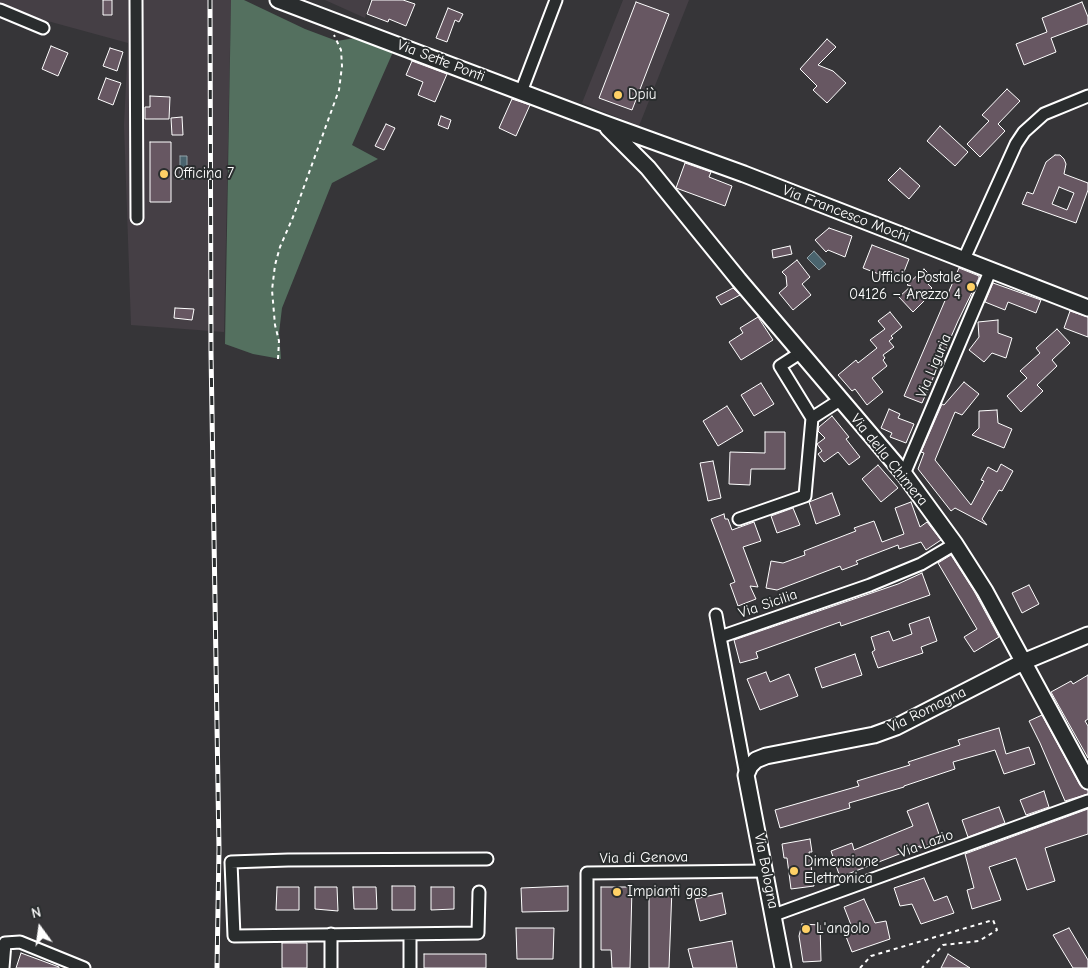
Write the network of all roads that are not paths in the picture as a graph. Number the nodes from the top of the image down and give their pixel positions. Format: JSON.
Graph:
{"nodes":[{"id":1,"x":136,"y":0,"type":"edge"},
{"id":2,"x":278,"y":0,"type":"edge"},
{"id":3,"x":556,"y":0,"type":"edge"},
{"id":4,"x":0,"y":10,"type":"edge"},
{"id":5,"x":43,"y":28,"type":"dead end"},
{"id":6,"x":521,"y":92,"type":"junction"},
{"id":7,"x":1088,"y":96,"type":"edge"},
{"id":8,"x":603,"y":123,"type":"junction"},
{"id":9,"x":661,"y":144,"type":"junction"},
{"id":10,"x":648,"y":168,"type":"junction"},
{"id":11,"x":137,"y":218,"type":"dead end"},
{"id":12,"x":964,"y":259,"type":"junction"},
{"id":13,"x":991,"y":269,"type":"junction"},
{"id":14,"x":1088,"y":308,"type":"edge"},
{"id":15,"x":800,"y":353,"type":"junction"},
{"id":16,"x":840,"y":400,"type":"junction"},
{"id":17,"x":812,"y":418,"type":"junction"},
{"id":18,"x":904,"y":474,"type":"junction"},
{"id":19,"x":739,"y":519,"type":"dead end"},
{"id":20,"x":955,"y":544,"type":"junction"},
{"id":21,"x":716,"y":615,"type":"dead end"},
{"id":22,"x":1088,"y":635,"type":"edge"},
{"id":23,"x":720,"y":636,"type":"junction"},
{"id":24,"x":1023,"y":662,"type":"junction"},
{"id":25,"x":746,"y":775,"type":"junction"},
{"id":26,"x":1087,"y":776,"type":"edge"},
{"id":27,"x":1088,"y":801,"type":"edge"},
{"id":28,"x":487,"y":859,"type":"dead end"},
{"id":29,"x":766,"y":871,"type":"junction"},
{"id":30,"x":479,"y":892,"type":"dead end"},
{"id":31,"x":774,"y":915,"type":"junction"},
{"id":32,"x":331,"y":934,"type":"junction"},
{"id":33,"x":410,"y":935,"type":"junction"},
{"id":34,"x":3,"y":968,"type":"edge"},
{"id":35,"x":84,"y":968,"type":"edge"},
{"id":36,"x":331,"y":968,"type":"edge"},
{"id":37,"x":410,"y":968,"type":"edge"},
{"id":38,"x":587,"y":968,"type":"edge"},
{"id":39,"x":784,"y":968,"type":"edge"}],
"edges":[{"from":1,"to":11,"type":"street"},
{"from":2,"to":6,"type":"main road","name":"Via Sette Ponti"},
{"from":3,"to":6,"type":"street"},
{"from":4,"to":5,"type":"street"},
{"from":6,"to":8,"type":"main road","name":"Via Sette Ponti"},
{"from":7,"to":12,"type":"street"},
{"from":8,"to":9,"type":"main road","name":"Via Francesco Mochi"},
{"from":8,"to":10,"type":"main road","name":"Via della Chimera"},
{"from":9,"to":10,"type":"main road"},
{"from":9,"to":12,"type":"main road","name":"Via Francesco Mochi"},
{"from":10,"to":15,"type":"main road","name":"Via della Chimera"},
{"from":12,"to":13,"type":"main road","name":"Via Francesco Mochi"},
{"from":13,"to":14,"type":"main road","name":"Via Francesco Mochi"},
{"from":13,"to":18,"type":"street","name":"Via Liguria"},
{"from":15,"to":16,"type":"main road","name":"Via della Chimera"},
{"from":15,"to":17,"type":"street"},
{"from":16,"to":17,"type":"street"},
{"from":16,"to":18,"type":"main road","name":"Via della Chimera"},
{"from":17,"to":19,"type":"street"},
{"from":18,"to":20,"type":"main road","name":"Via della Chimera"},
{"from":20,"to":23,"type":"street","name":"Via Sicilia"},
{"from":20,"to":24,"type":"main road","name":"Via della Chimera"},
{"from":21,"to":23,"type":"street"},
{"from":22,"to":24,"type":"main road","name":"Via Romagna"},
{"from":23,"to":25,"type":"street"},
{"from":24,"to":25,"type":"main road","name":"Via Romagna"},
{"from":24,"to":26,"type":"main road","name":"Via della Chimera"},
{"from":25,"to":29,"type":"main road","name":"Via Bologna"},
{"from":27,"to":31,"type":"street","name":"Via Lazio"},
{"from":28,"to":32,"type":"street"},
{"from":29,"to":31,"type":"main road","name":"Via Bologna"},
{"from":29,"to":38,"type":"street","name":"Via di Genova"},
{"from":30,"to":33,"type":"street"},
{"from":31,"to":39,"type":"main road","name":"Via Bologna"},
{"from":32,"to":33,"type":"street"},
{"from":32,"to":36,"type":"street"},
{"from":33,"to":37,"type":"street"},
{"from":34,"to":35,"type":"street"}]}
